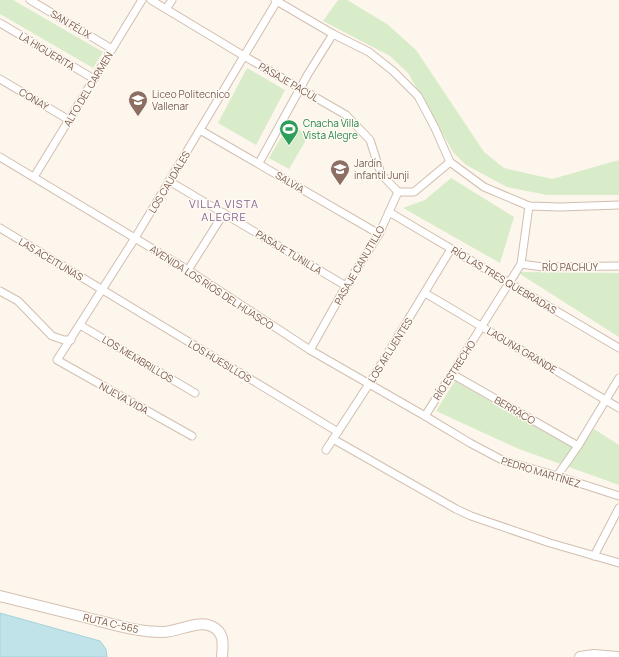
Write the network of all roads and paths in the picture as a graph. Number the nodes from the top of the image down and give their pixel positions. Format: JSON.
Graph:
{"nodes":[{"id":1,"x":30,"y":0,"type":"edge"},
{"id":2,"x":142,"y":0,"type":"edge"},
{"id":3,"x":151,"y":0,"type":"edge"},
{"id":4,"x":172,"y":0,"type":"edge"},
{"id":5,"x":276,"y":0,"type":"edge"},
{"id":6,"x":166,"y":9,"type":"junction"},
{"id":7,"x":0,"y":23,"type":"edge"},
{"id":8,"x":332,"y":34,"type":"junction"},
{"id":9,"x":112,"y":49,"type":"junction"},
{"id":10,"x":244,"y":56,"type":"junction"},
{"id":11,"x":0,"y":79,"type":"edge"},
{"id":12,"x":94,"y":79,"type":"junction"},
{"id":13,"x":300,"y":88,"type":"junction"},
{"id":14,"x":69,"y":120,"type":"junction"},
{"id":15,"x":200,"y":130,"type":"junction"},
{"id":16,"x":0,"y":157,"type":"edge"},
{"id":17,"x":450,"y":162,"type":"junction"},
{"id":18,"x":259,"y":163,"type":"junction"},
{"id":19,"x":34,"y":177,"type":"junction"},
{"id":20,"x":169,"y":181,"type":"junction"},
{"id":21,"x":398,"y":192,"type":"junction"},
{"id":22,"x":619,"y":205,"type":"edge"},
{"id":23,"x":529,"y":206,"type":"junction"},
{"id":24,"x":389,"y":212,"type":"junction"},
{"id":25,"x":224,"y":213,"type":"junction"},
{"id":26,"x":0,"y":228,"type":"edge"},
{"id":27,"x":379,"y":234,"type":"junction"},
{"id":28,"x":135,"y":238,"type":"junction"},
{"id":29,"x":451,"y":249,"type":"junction"},
{"id":30,"x":521,"y":264,"type":"junction"},
{"id":31,"x":619,"y":266,"type":"edge"},
{"id":32,"x":188,"y":270,"type":"junction"},
{"id":33,"x":508,"y":283,"type":"junction"},
{"id":34,"x":346,"y":286,"type":"junction"},
{"id":35,"x":0,"y":290,"type":"edge"},
{"id":36,"x":102,"y":290,"type":"junction"},
{"id":37,"x":425,"y":293,"type":"junction"},
{"id":38,"x":80,"y":325,"type":"junction"},
{"id":39,"x":482,"y":326,"type":"junction"},
{"id":40,"x":71,"y":340,"type":"junction"},
{"id":41,"x":619,"y":348,"type":"edge"},
{"id":42,"x":310,"y":350,"type":"junction"},
{"id":43,"x":57,"y":360,"type":"joint"},
{"id":44,"x":452,"y":374,"type":"junction"},
{"id":45,"x":619,"y":378,"type":"edge"},
{"id":46,"x":369,"y":384,"type":"junction"},
{"id":47,"x":195,"y":393,"type":"dead end"},
{"id":48,"x":606,"y":400,"type":"junction"},
{"id":49,"x":619,"y":408,"type":"edge"},
{"id":50,"x":425,"y":416,"type":"junction"},
{"id":51,"x":338,"y":432,"type":"junction"},
{"id":52,"x":192,"y":436,"type":"dead end"},
{"id":53,"x":333,"y":439,"type":"junction"},
{"id":54,"x":578,"y":446,"type":"junction"},
{"id":55,"x":326,"y":450,"type":"dead end"},
{"id":56,"x":557,"y":476,"type":"junction"},
{"id":57,"x":619,"y":496,"type":"edge"},
{"id":58,"x":619,"y":508,"type":"edge"},
{"id":59,"x":594,"y":556,"type":"junction"},
{"id":60,"x":619,"y":563,"type":"edge"},
{"id":61,"x":0,"y":596,"type":"edge"},
{"id":62,"x":222,"y":657,"type":"edge"},
{"id":63,"x":580,"y":657,"type":"edge"},
{"id":64,"x":616,"y":657,"type":"edge"}],
"edges":[{"from":1,"to":9,"type":"street","name":"SAN FÉLIX"},
{"from":2,"to":9,"type":"street","name":"ALTO DEL CARMEN"},
{"from":3,"to":6,"type":"street","name":"PASAJE PACUL"},
{"from":4,"to":6,"type":"street"},
{"from":5,"to":8,"type":"street"},
{"from":5,"to":10,"type":"street","name":"LOS CAUDALES"},
{"from":6,"to":10,"type":"street","name":"PASAJE PACUL"},
{"from":7,"to":12,"type":"street","name":"LA HIGUERITA"},
{"from":8,"to":13,"type":"street"},
{"from":8,"to":17,"type":"street"},
{"from":9,"to":12,"type":"street","name":"ALTO DEL CARMEN"},
{"from":10,"to":13,"type":"street","name":"PASAJE PACUL"},
{"from":10,"to":15,"type":"street","name":"LOS CAUDALES"},
{"from":11,"to":14,"type":"street","name":"CONAY"},
{"from":12,"to":14,"type":"street","name":"ALTO DEL CARMEN"},
{"from":13,"to":18,"type":"street"},
{"from":13,"to":21,"type":"street","name":"PASAJE PACUL"},
{"from":14,"to":19,"type":"street","name":"ALTO DEL CARMEN"},
{"from":15,"to":18,"type":"street","name":"SALVIA"},
{"from":15,"to":20,"type":"street","name":"LOS CAUDALES"},
{"from":16,"to":19,"type":"street","name":"AVENIDA LOS RÍOS DEL HUASCO"},
{"from":17,"to":21,"type":"street"},
{"from":17,"to":23,"type":"street"},
{"from":18,"to":27,"type":"street","name":"SALVIA"},
{"from":19,"to":28,"type":"street","name":"AVENIDA LOS RÍOS DEL HUASCO"},
{"from":20,"to":25,"type":"street","name":"PASAJE TUNILLA"},
{"from":20,"to":28,"type":"street","name":"LOS CAUDALES"},
{"from":21,"to":24,"type":"street","name":"PASAJE CANUTILLO"},
{"from":22,"to":23,"type":"street"},
{"from":23,"to":30,"type":"street"},
{"from":24,"to":27,"type":"street","name":"PASAJE CANUTILLO"},
{"from":24,"to":29,"type":"street","name":"RÍO LAS TRES QUEBRADAS"},
{"from":25,"to":32,"type":"street"},
{"from":25,"to":34,"type":"street","name":"PASAJE TUNILLA"},
{"from":26,"to":36,"type":"street","name":"LAS ACEITUNAS"},
{"from":27,"to":34,"type":"street","name":"PASAJE CANUTILLO"},
{"from":28,"to":32,"type":"street","name":"AVENIDA LOS RÍOS DEL HUASCO"},
{"from":28,"to":36,"type":"street","name":"LOS CAUDALES"},
{"from":29,"to":33,"type":"street","name":"RÍO LAS TRES QUEBRADAS"},
{"from":29,"to":37,"type":"street","name":"LOS AFLUENTES"},
{"from":30,"to":31,"type":"street","name":"RÍO PACHUY"},
{"from":30,"to":33,"type":"street"},
{"from":32,"to":42,"type":"street","name":"AVENIDA LOS RÍOS DEL HUASCO"},
{"from":33,"to":39,"type":"street","name":"RÍO ESTRECHO"},
{"from":33,"to":41,"type":"street","name":"RÍO LAS TRES QUEBRADAS"},
{"from":34,"to":42,"type":"street","name":"PASAJE CANUTILLO"},
{"from":35,"to":40,"type":"street"},
{"from":36,"to":38,"type":"street","name":"LOS CAUDALES"},
{"from":36,"to":51,"type":"street","name":"LOS HUESILLOS"},
{"from":37,"to":39,"type":"street","name":"LAGUNA GRANDE"},
{"from":37,"to":46,"type":"street","name":"LOS AFLUENTES"},
{"from":38,"to":40,"type":"street","name":"LOS CAUDALES"},
{"from":38,"to":47,"type":"street","name":"LOS MEMBRILLOS"},
{"from":39,"to":44,"type":"street","name":"RÍO ESTRECHO"},
{"from":39,"to":48,"type":"street","name":"LAGUNA GRANDE"},
{"from":40,"to":43,"type":"street","name":"LOS CAUDALES"},
{"from":42,"to":46,"type":"street","name":"AVENIDA LOS RÍOS DEL HUASCO"},
{"from":43,"to":52,"type":"street","name":"NUEVA VIDA"},
{"from":44,"to":50,"type":"street","name":"RÍO ESTRECHO"},
{"from":44,"to":54,"type":"street","name":"BERRACO"},
{"from":45,"to":48,"type":"street"},
{"from":46,"to":50,"type":"street","name":"AVENIDA LOS RÍOS DEL HUASCO"},
{"from":46,"to":51,"type":"street","name":"LOS AFLUENTES"},
{"from":48,"to":49,"type":"street","name":"LAGUNA GRANDE"},
{"from":48,"to":54,"type":"street"},
{"from":50,"to":56,"type":"street","name":"PEDRO MARTÍNEZ"},
{"from":51,"to":53,"type":"street","name":"LOS AFLUENTES"},
{"from":53,"to":55,"type":"street","name":"LOS AFLUENTES"},
{"from":53,"to":59,"type":"street"},
{"from":54,"to":56,"type":"street"},
{"from":56,"to":57,"type":"street","name":"PEDRO MARTÍNEZ"},
{"from":58,"to":59,"type":"street"},
{"from":59,"to":60,"type":"street"},
{"from":61,"to":62,"type":"main road","name":"RUTA C-565"},
{"from":63,"to":64,"type":"main road"}]}
